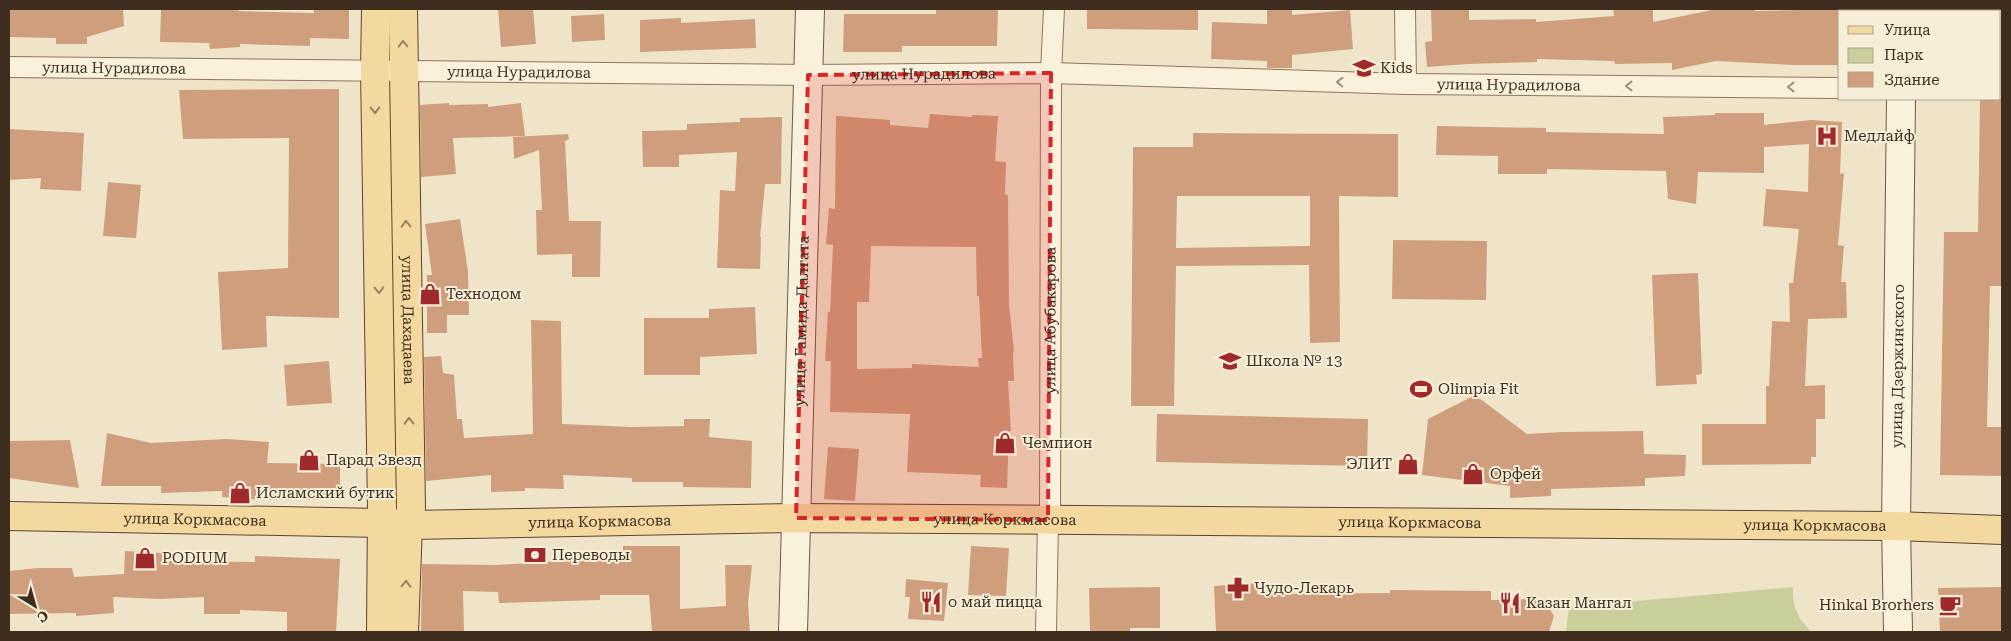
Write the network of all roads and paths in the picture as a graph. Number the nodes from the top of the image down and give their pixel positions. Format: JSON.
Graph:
{"nodes":[{"id":1,"x":376,"y":9,"type":"edge"},
{"id":2,"x":402,"y":9,"type":"edge"},
{"id":3,"x":810,"y":9,"type":"edge"},
{"id":4,"x":1054,"y":9,"type":"edge"},
{"id":5,"x":1405,"y":9,"type":"edge"},
{"id":6,"x":9,"y":67,"type":"edge"},
{"id":7,"x":403,"y":70,"type":"junction"},
{"id":8,"x":374,"y":71,"type":"junction"},
{"id":9,"x":1051,"y":73,"type":"junction"},
{"id":10,"x":808,"y":75,"type":"junction"},
{"id":11,"x":1406,"y":84,"type":"junction"},
{"id":12,"x":1838,"y":88,"type":"edge"},
{"id":13,"x":1901,"y":100,"type":"edge"},
{"id":14,"x":9,"y":516,"type":"edge"},
{"id":15,"x":796,"y":518,"type":"junction"},
{"id":16,"x":1048,"y":520,"type":"junction"},
{"id":17,"x":395,"y":524,"type":"junction"},
{"id":18,"x":1896,"y":526,"type":"junction"},
{"id":19,"x":2002,"y":530,"type":"edge"},
{"id":20,"x":381,"y":632,"type":"edge"},
{"id":21,"x":404,"y":632,"type":"edge"},
{"id":22,"x":793,"y":632,"type":"edge"},
{"id":23,"x":1046,"y":632,"type":"edge"},
{"id":24,"x":1898,"y":632,"type":"edge"}],
"edges":[{"from":1,"to":8,"type":"main road","name":"улица Дахадаева"},
{"from":7,"to":2,"type":"main road","name":"улица Дахадаева","one_way":true},
{"from":3,"to":10,"type":"street","name":"улица Гамида Далгата"},
{"from":4,"to":9,"type":"street","name":"улица Абубакарова"},
{"from":5,"to":11,"type":"street"},
{"from":6,"to":8,"type":"street","name":"улица Нурадилова"},
{"from":7,"to":8,"type":"street","name":"улица Нурадилова"},
{"from":7,"to":10,"type":"street","name":"улица Нурадилова"},
{"from":17,"to":7,"type":"main road","name":"улица Дахадаева","one_way":true},
{"from":8,"to":17,"type":"main road","name":"улица Дахадаева","one_way":true},
{"from":9,"to":10,"type":"street","name":"улица Нурадилова"},
{"from":11,"to":9,"type":"street","name":"улица Нурадилова","one_way":true},
{"from":9,"to":16,"type":"street","name":"улица Абубакарова"},
{"from":10,"to":15,"type":"street","name":"улица Гамида Далгата"},
{"from":12,"to":11,"type":"street","name":"улица Нурадилова","one_way":true},
{"from":13,"to":18,"type":"street","name":"улица Дзержинского"},
{"from":14,"to":17,"type":"main road","name":"улица Коркмасова"},
{"from":15,"to":16,"type":"main road","name":"улица Коркмасова"},
{"from":15,"to":17,"type":"main road","name":"улица Коркмасова"},
{"from":15,"to":22,"type":"street","name":"улица Гамида Далгата"},
{"from":16,"to":18,"type":"main road","name":"улица Коркмасова"},
{"from":16,"to":23,"type":"street","name":"улица Абубакарова"},
{"from":17,"to":20,"type":"main road","name":"улица Дахадаева"},
{"from":21,"to":17,"type":"main road","name":"улица Дахадаева","one_way":true},
{"from":18,"to":19,"type":"main road","name":"улица Коркмасова"},
{"from":18,"to":24,"type":"street","name":"улица Дзержинского"}]}
